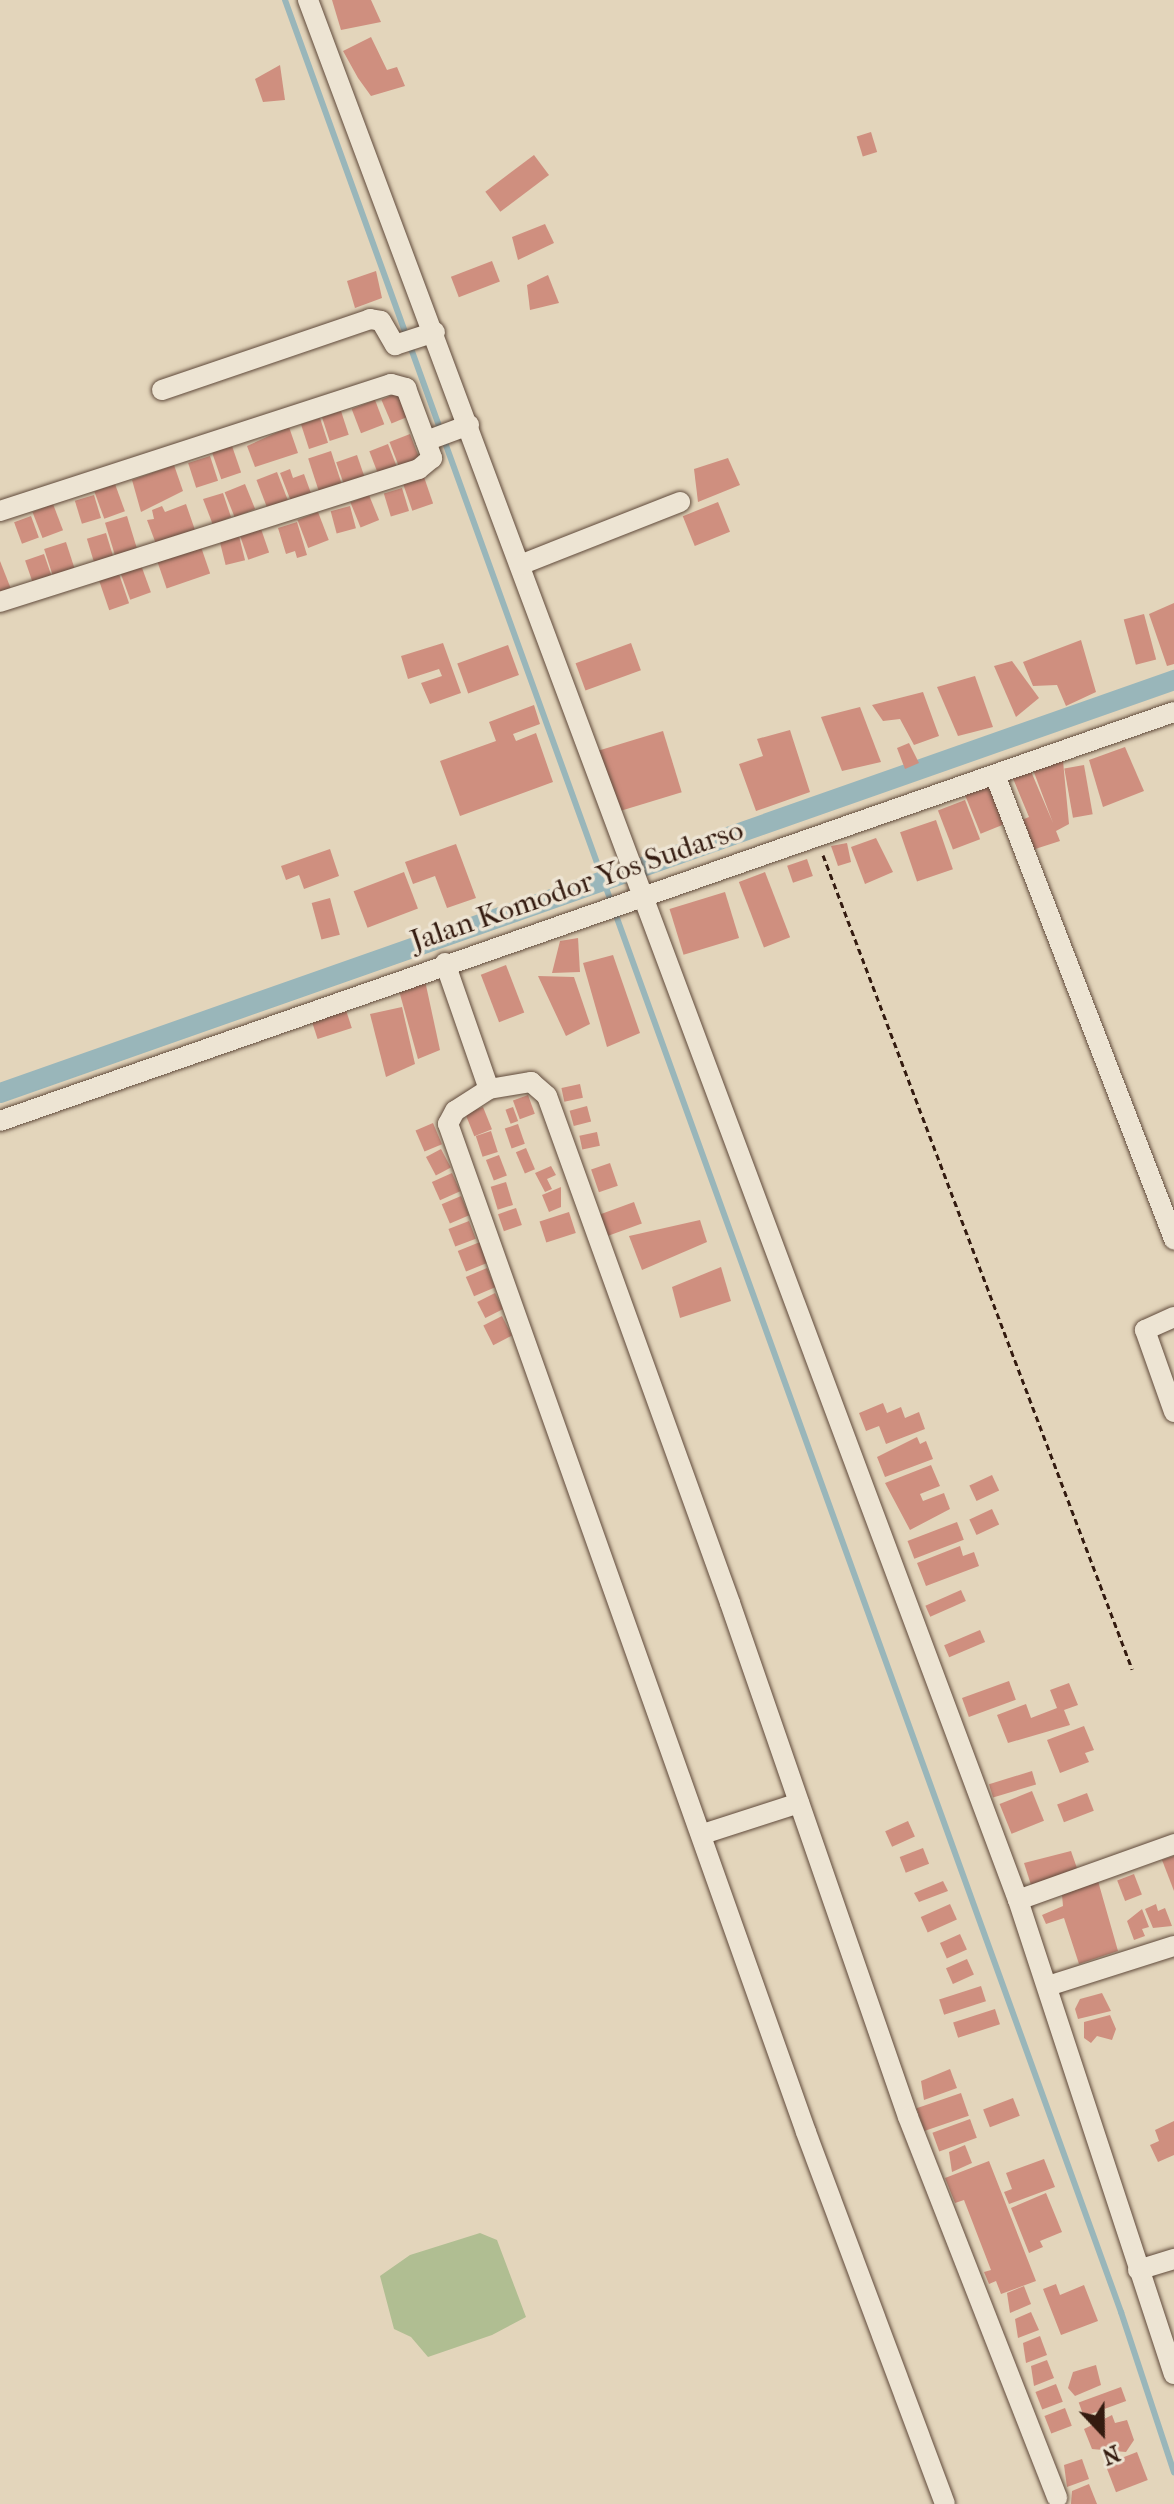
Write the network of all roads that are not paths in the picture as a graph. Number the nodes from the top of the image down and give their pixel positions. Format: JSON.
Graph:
{"nodes":[{"id":1,"x":308,"y":0,"type":"edge"},
{"id":2,"x":433,"y":334,"type":"junction"},
{"id":3,"x":162,"y":390,"type":"dead end"},
{"id":4,"x":465,"y":427,"type":"junction"},
{"id":5,"x":430,"y":439,"type":"junction"},
{"id":6,"x":680,"y":502,"type":"dead end"},
{"id":7,"x":0,"y":511,"type":"edge"},
{"id":8,"x":520,"y":565,"type":"junction"},
{"id":9,"x":0,"y":602,"type":"edge"},
{"id":10,"x":1174,"y":712,"type":"edge"},
{"id":11,"x":995,"y":775,"type":"junction"},
{"id":12,"x":637,"y":892,"type":"junction"},
{"id":13,"x":445,"y":963,"type":"junction"},
{"id":14,"x":489,"y":1089,"type":"junction"},
{"id":15,"x":0,"y":1121,"type":"edge"},
{"id":16,"x":1174,"y":1240,"type":"edge"},
{"id":17,"x":1174,"y":1317,"type":"edge"},
{"id":18,"x":1174,"y":1412,"type":"edge"},
{"id":19,"x":799,"y":1803,"type":"junction"},
{"id":20,"x":703,"y":1834,"type":"junction"},
{"id":21,"x":1174,"y":1844,"type":"edge"},
{"id":22,"x":1018,"y":1900,"type":"junction"},
{"id":23,"x":1174,"y":1946,"type":"edge"},
{"id":24,"x":1048,"y":1986,"type":"junction"},
{"id":25,"x":1174,"y":2259,"type":"edge"},
{"id":26,"x":1138,"y":2270,"type":"junction"},
{"id":27,"x":1174,"y":2374,"type":"edge"},
{"id":28,"x":1057,"y":2498,"type":"dead end"},
{"id":29,"x":945,"y":2504,"type":"edge"}],
"edges":[{"from":1,"to":2,"type":"street"},
{"from":2,"to":3,"type":"street"},
{"from":2,"to":4,"type":"street"},
{"from":4,"to":5,"type":"street"},
{"from":4,"to":8,"type":"street"},
{"from":5,"to":7,"type":"street"},
{"from":5,"to":9,"type":"street"},
{"from":6,"to":8,"type":"street"},
{"from":8,"to":12,"type":"street"},
{"from":10,"to":11,"type":"street","name":"Jalan Komodor Yos Sudarso"},
{"from":11,"to":12,"type":"street","name":"Jalan Komodor Yos Sudarso"},
{"from":11,"to":16,"type":"street"},
{"from":12,"to":13,"type":"street","name":"Jalan Komodor Yos Sudarso"},
{"from":12,"to":22,"type":"street"},
{"from":13,"to":14,"type":"street"},
{"from":13,"to":15,"type":"street","name":"Jalan Komodor Yos Sudarso"},
{"from":14,"to":19,"type":"street"},
{"from":14,"to":20,"type":"street"},
{"from":17,"to":18,"type":"street"},
{"from":19,"to":20,"type":"street"},
{"from":19,"to":28,"type":"street"},
{"from":20,"to":29,"type":"street"},
{"from":21,"to":22,"type":"street"},
{"from":22,"to":24,"type":"street"},
{"from":23,"to":24,"type":"street"},
{"from":24,"to":26,"type":"street"},
{"from":25,"to":26,"type":"street"},
{"from":26,"to":27,"type":"street"}]}
